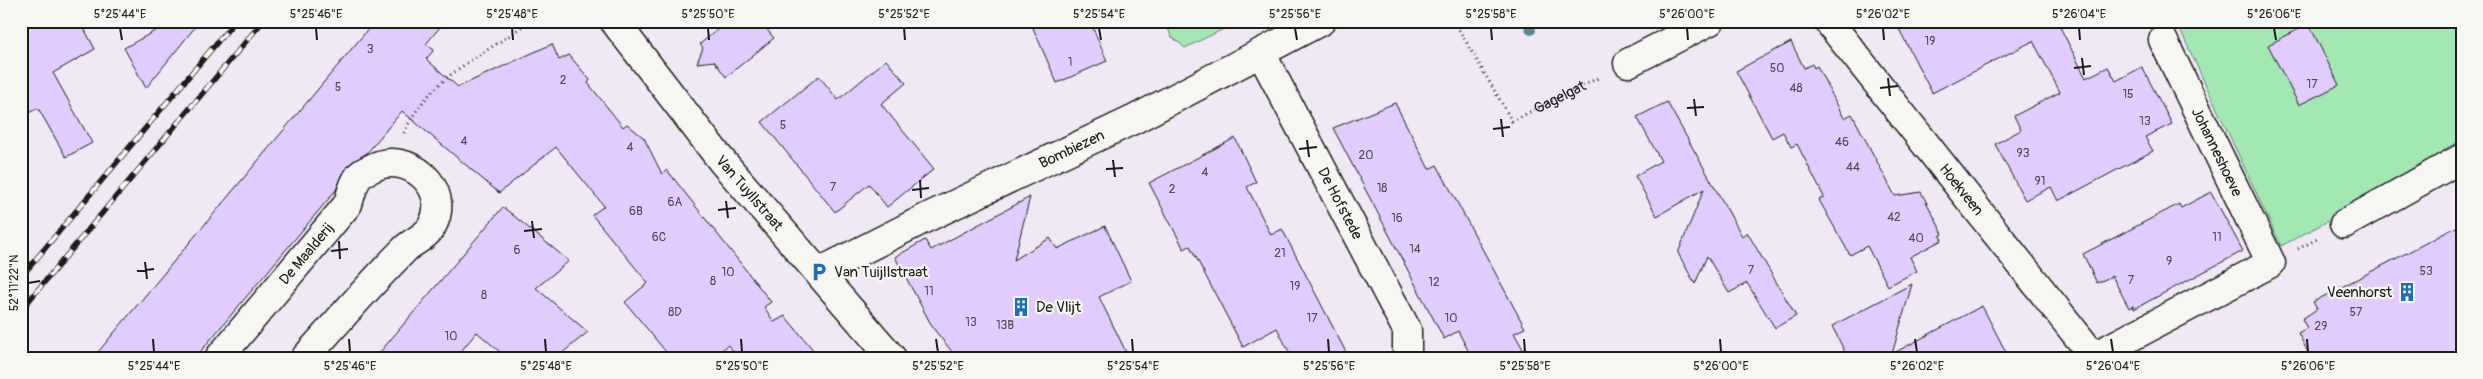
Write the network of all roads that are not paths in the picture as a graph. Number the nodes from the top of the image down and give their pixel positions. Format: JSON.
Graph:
{"nodes":[{"id":1,"x":614,"y":21,"type":"edge"},
{"id":2,"x":1322,"y":21,"type":"edge"},
{"id":3,"x":1710,"y":21,"type":"edge"},
{"id":4,"x":1828,"y":21,"type":"edge"},
{"id":5,"x":2163,"y":40,"type":"dead end"},
{"id":6,"x":1261,"y":53,"type":"junction"},
{"id":7,"x":1628,"y":63,"type":"road end"},
{"id":8,"x":2462,"y":158,"type":"edge"},
{"id":9,"x":2344,"y":224,"type":"road end"},
{"id":10,"x":818,"y":272,"type":"junction"},
{"id":11,"x":2093,"y":357,"type":"edge"},
{"id":12,"x":219,"y":358,"type":"edge"},
{"id":13,"x":305,"y":358,"type":"edge"},
{"id":14,"x":892,"y":358,"type":"edge"},
{"id":15,"x":1407,"y":358,"type":"edge"}],
"edges":[{"from":1,"to":10,"type":"street","name":"Van Tuyllstraat"},
{"from":2,"to":6,"type":"street","name":"Bombiezen"},
{"from":3,"to":7,"type":"street"},
{"from":4,"to":11,"type":"street","name":"Hoekveen"},
{"from":5,"to":11,"type":"street","name":"Johanneshoeve"},
{"from":6,"to":10,"type":"street","name":"Bombiezen"},
{"from":6,"to":15,"type":"street","name":"De Hofstede"},
{"from":8,"to":9,"type":"street"},
{"from":10,"to":14,"type":"street","name":"Van Tuyllstraat"},
{"from":12,"to":13,"type":"street","name":"De Maalderij"}]}
